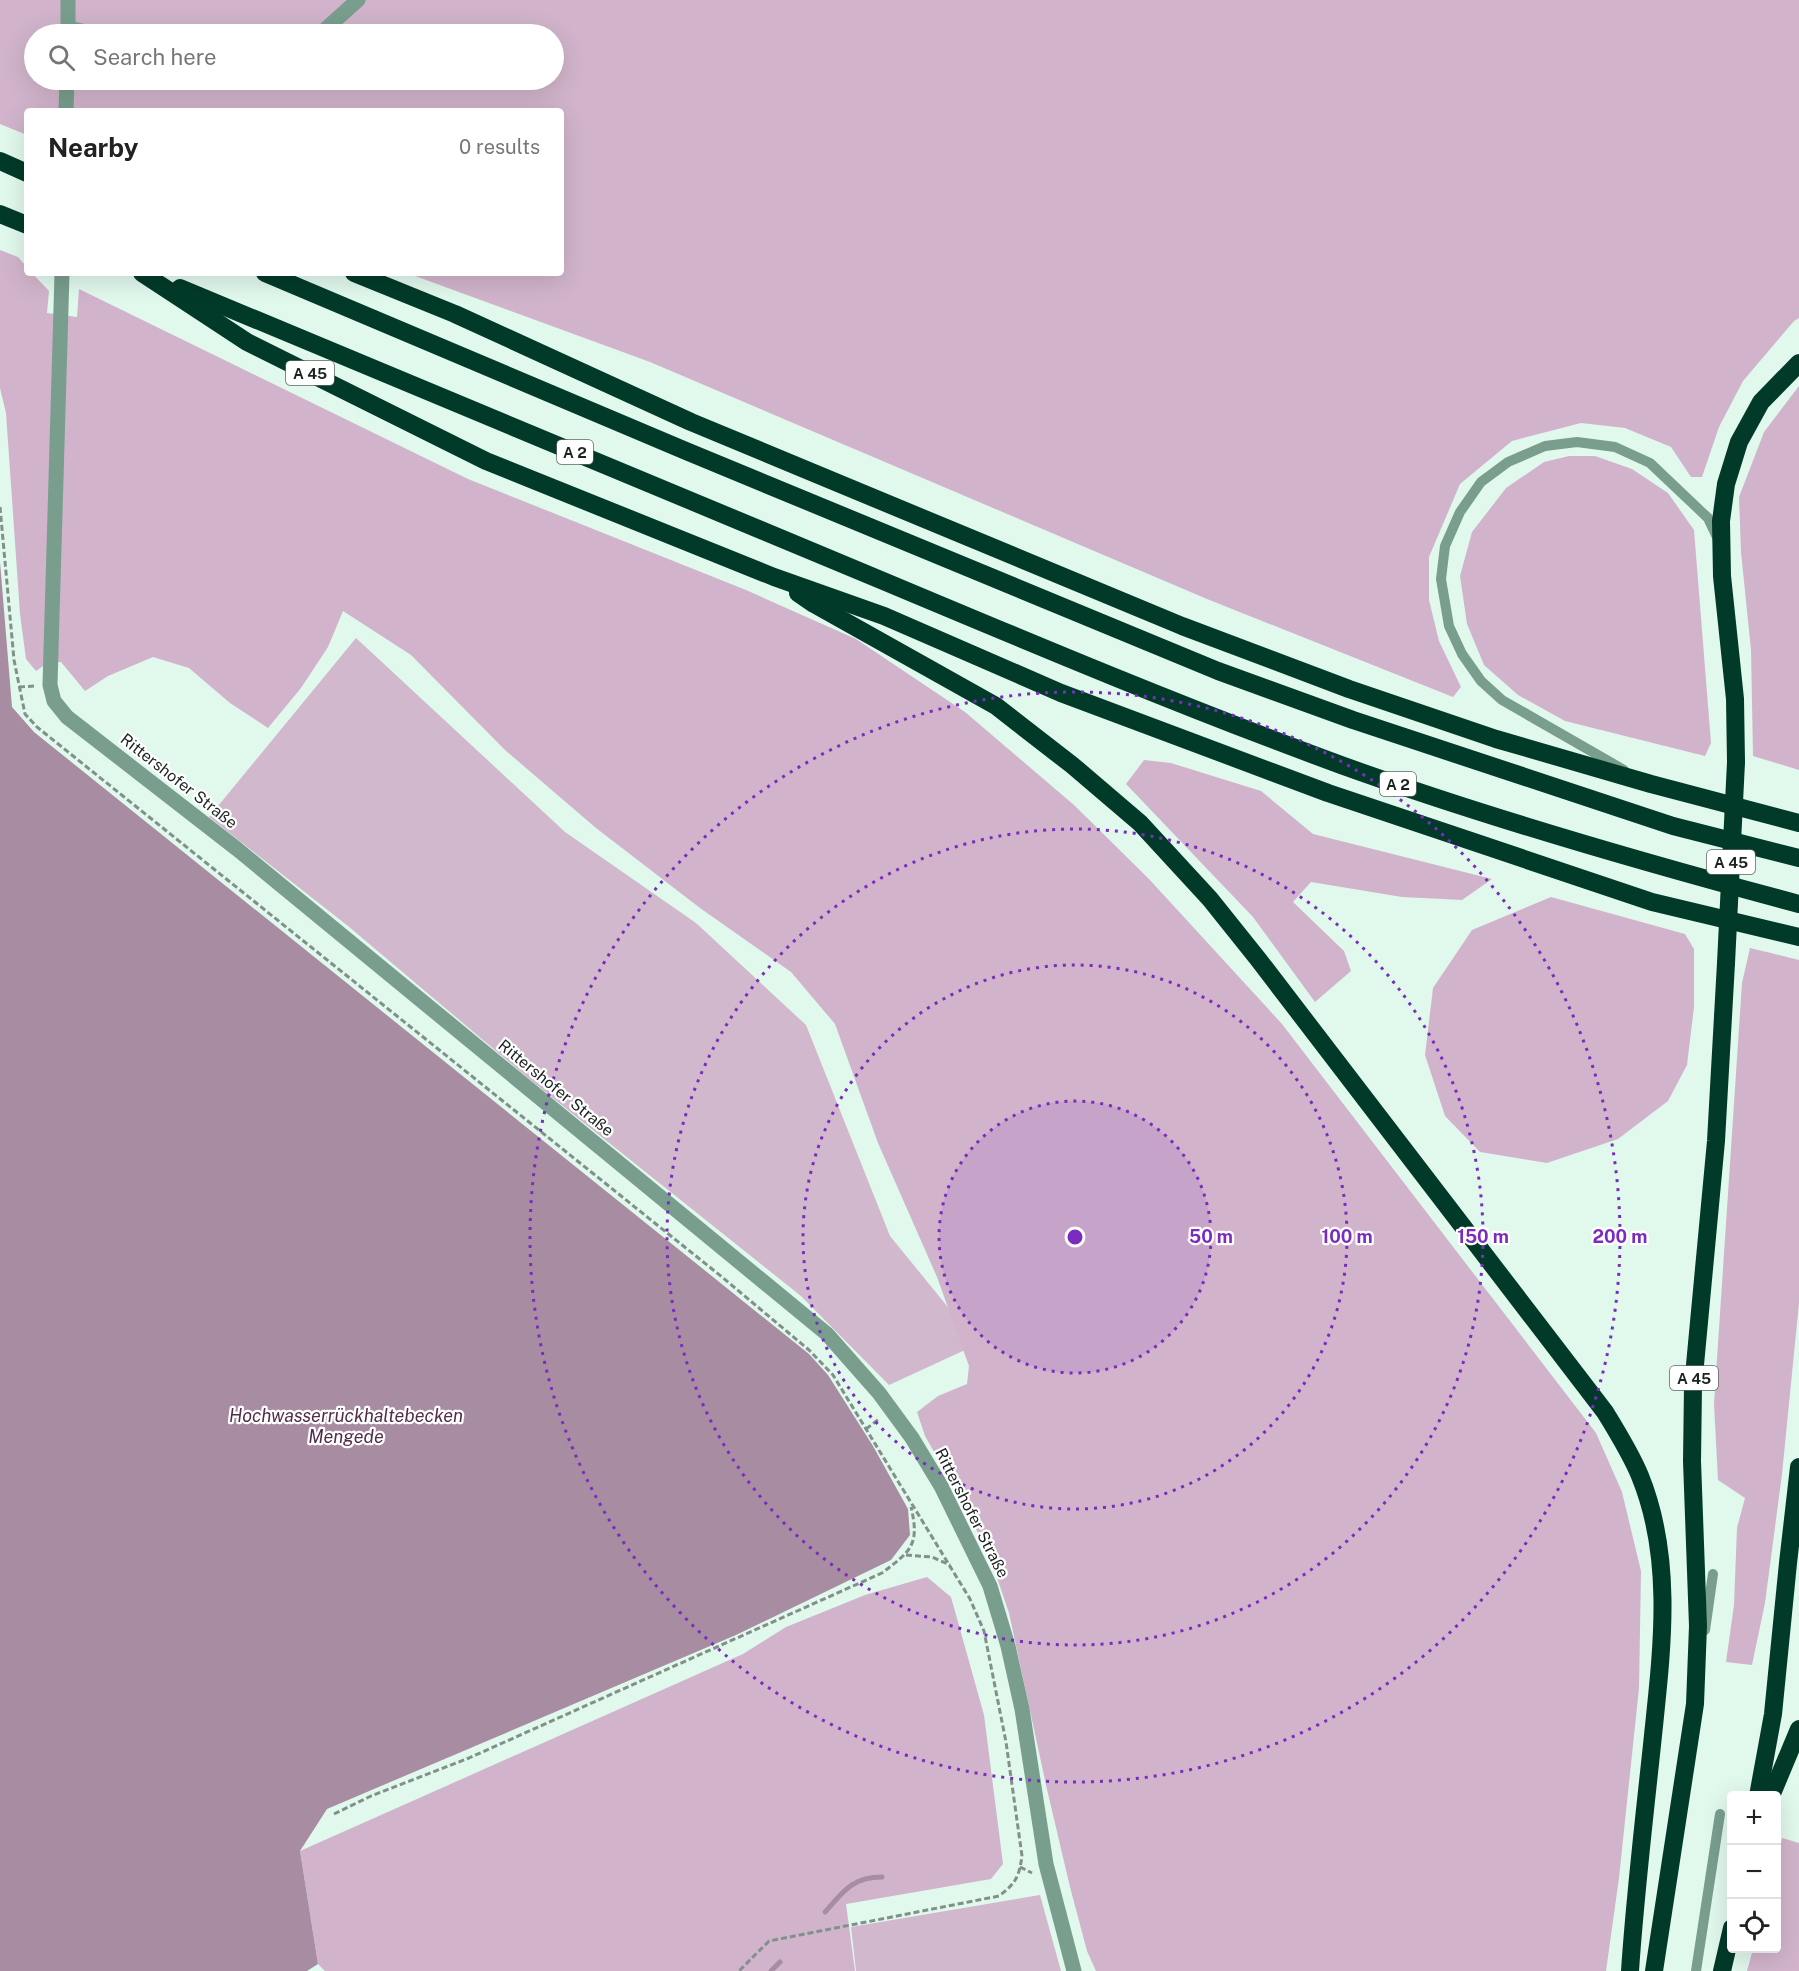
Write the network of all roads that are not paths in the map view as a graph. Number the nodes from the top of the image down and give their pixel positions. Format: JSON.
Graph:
{"nodes":[{"id":1,"x":68,"y":0,"type":"edge"},
{"id":2,"x":358,"y":0,"type":"edge"},
{"id":3,"x":68,"y":24,"type":"edge"},
{"id":4,"x":331,"y":24,"type":"edge"},
{"id":5,"x":67,"y":90,"type":"edge"},
{"id":6,"x":66,"y":108,"type":"edge"},
{"id":7,"x":0,"y":161,"type":"edge"},
{"id":8,"x":24,"y":167,"type":"edge"},
{"id":9,"x":24,"y":171,"type":"edge"},
{"id":10,"x":0,"y":214,"type":"edge"},
{"id":11,"x":24,"y":224,"type":"edge"},
{"id":12,"x":62,"y":276,"type":"edge"},
{"id":13,"x":147,"y":276,"type":"edge"},
{"id":14,"x":149,"y":276,"type":"edge"},
{"id":15,"x":272,"y":276,"type":"edge"},
{"id":16,"x":361,"y":276,"type":"edge"},
{"id":17,"x":1799,"y":363,"type":"edge"},
{"id":18,"x":1722,"y":545,"type":"junction"},
{"id":19,"x":774,"y":577,"type":"junction"},
{"id":20,"x":1651,"y":784,"type":"junction"},
{"id":21,"x":1799,"y":823,"type":"edge"},
{"id":22,"x":1799,"y":858,"type":"edge"},
{"id":23,"x":1799,"y":904,"type":"edge"},
{"id":24,"x":1799,"y":938,"type":"edge"},
{"id":25,"x":1799,"y":1467,"type":"edge"},
{"id":26,"x":1713,"y":1574,"type":"dead end"},
{"id":27,"x":1695,"y":1704,"type":"junction"},
{"id":28,"x":1799,"y":1729,"type":"edge"},
{"id":29,"x":1759,"y":1791,"type":"edge"},
{"id":30,"x":1773,"y":1791,"type":"edge"},
{"id":31,"x":1720,"y":1814,"type":"dead end"},
{"id":32,"x":1727,"y":1947,"type":"edge"},
{"id":33,"x":1074,"y":1971,"type":"edge"},
{"id":34,"x":1630,"y":1971,"type":"edge"},
{"id":35,"x":1654,"y":1971,"type":"edge"},
{"id":36,"x":1696,"y":1971,"type":"edge"},
{"id":37,"x":1722,"y":1971,"type":"edge"}],
"edges":[{"from":1,"to":3,"type":"street"},
{"from":2,"to":4,"type":"street"},
{"from":5,"to":6,"type":"street"},
{"from":7,"to":8,"type":"highway"},
{"from":7,"to":9,"type":"highway"},
{"from":10,"to":11,"type":"highway"},
{"from":12,"to":33,"type":"street","name":"Rittershofer Straße"},
{"from":13,"to":19,"type":"highway","number":"A 45"},
{"from":14,"to":23,"type":"highway","number":"A 2"},
{"from":15,"to":22,"type":"highway"},
{"from":16,"to":20,"type":"highway"},
{"from":17,"to":18,"type":"highway"},
{"from":18,"to":20,"type":"lane"},
{"from":18,"to":27,"type":"highway","number":"A 45","bridge":true},
{"from":19,"to":24,"type":"highway"},
{"from":19,"to":34,"type":"highway"},
{"from":20,"to":21,"type":"highway"},
{"from":25,"to":29,"type":"highway"},
{"from":26,"to":27,"type":"lane"},
{"from":27,"to":35,"type":"highway","number":"A 45"},
{"from":28,"to":30,"type":"highway"},
{"from":31,"to":36,"type":"lane"},
{"from":32,"to":37,"type":"highway"}]}
